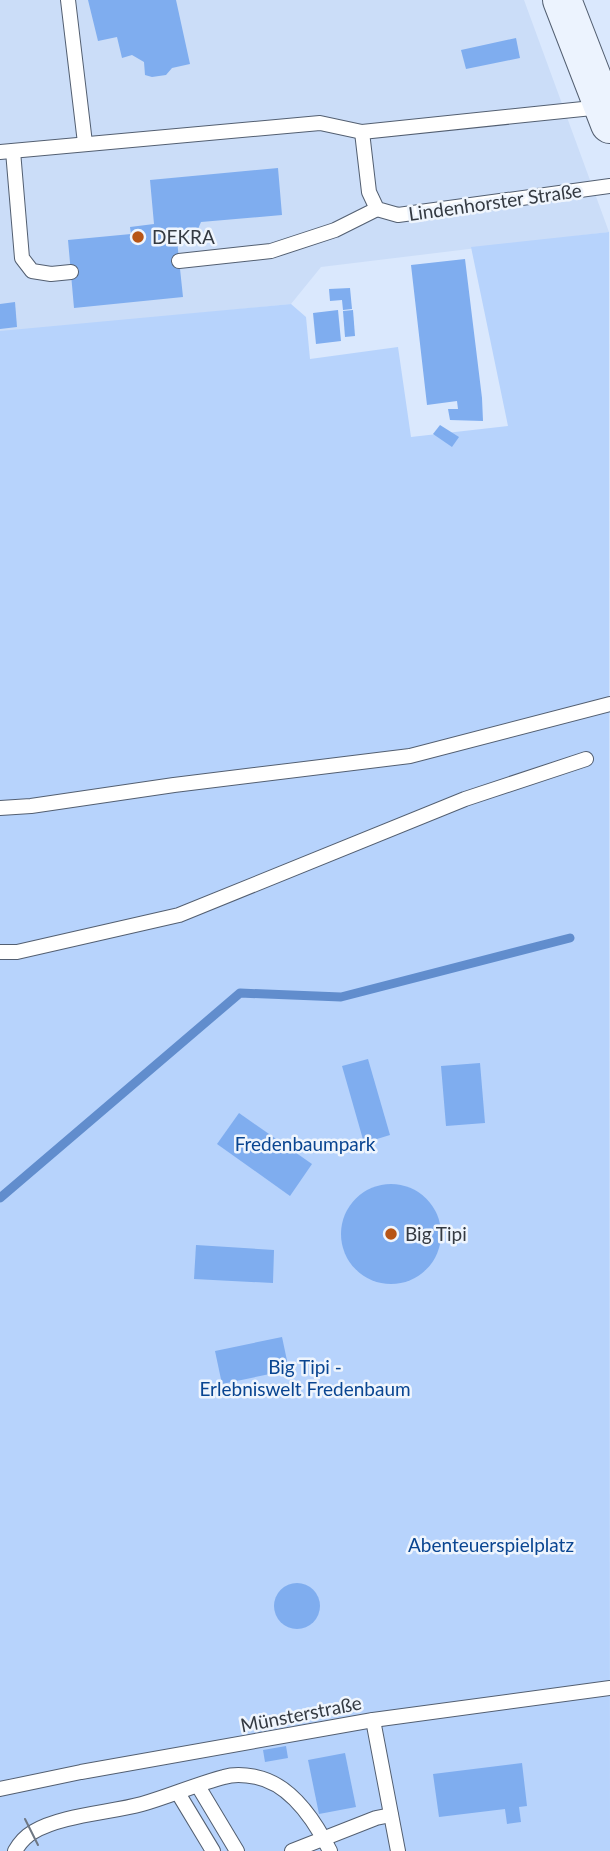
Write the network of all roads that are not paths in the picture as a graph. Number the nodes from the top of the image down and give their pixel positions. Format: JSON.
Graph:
{"nodes":[{"id":1,"x":68,"y":0,"type":"edge"},
{"id":2,"x":562,"y":0,"type":"edge"},
{"id":3,"x":605,"y":101,"type":"edge"},
{"id":4,"x":362,"y":132,"type":"junction"},
{"id":5,"x":85,"y":143,"type":"junction"},
{"id":6,"x":6,"y":151,"type":"edge"},
{"id":7,"x":610,"y":186,"type":"edge"},
{"id":8,"x":377,"y":209,"type":"junction"},
{"id":9,"x":179,"y":261,"type":"dead end"},
{"id":10,"x":71,"y":272,"type":"dead end"},
{"id":11,"x":610,"y":704,"type":"edge"},
{"id":12,"x":586,"y":759,"type":"dead end"},
{"id":13,"x":0,"y":808,"type":"edge"},
{"id":14,"x":0,"y":953,"type":"edge"},
{"id":15,"x":610,"y":1688,"type":"edge"},
{"id":16,"x":373,"y":1720,"type":"junction"},
{"id":17,"x":198,"y":1786,"type":"junction"},
{"id":18,"x":0,"y":1789,"type":"edge"},
{"id":19,"x":178,"y":1793,"type":"junction"},
{"id":20,"x":391,"y":1815,"type":"junction"},
{"id":21,"x":327,"y":1845,"type":"edge"},
{"id":22,"x":15,"y":1851,"type":"edge"},
{"id":23,"x":213,"y":1851,"type":"edge"},
{"id":24,"x":237,"y":1851,"type":"edge"},
{"id":25,"x":292,"y":1851,"type":"edge"},
{"id":26,"x":398,"y":1851,"type":"edge"}],
"edges":[{"from":1,"to":5,"type":"lane"},
{"from":2,"to":3,"type":"street"},
{"from":3,"to":4,"type":"lane"},
{"from":4,"to":5,"type":"lane"},
{"from":4,"to":8,"type":"lane"},
{"from":5,"to":6,"type":"lane"},
{"from":6,"to":10,"type":"lane"},
{"from":7,"to":8,"type":"lane","name":"Lindenhorster Straße"},
{"from":8,"to":9,"type":"lane"},
{"from":11,"to":13,"type":"lane"},
{"from":12,"to":14,"type":"lane"},
{"from":15,"to":16,"type":"lane","name":"Münsterstraße"},
{"from":16,"to":18,"type":"lane","name":"Münsterstraße"},
{"from":16,"to":20,"type":"lane"},
{"from":17,"to":19,"type":"lane"},
{"from":17,"to":21,"type":"lane"},
{"from":17,"to":24,"type":"lane"},
{"from":19,"to":22,"type":"lane"},
{"from":19,"to":23,"type":"lane"},
{"from":20,"to":21,"type":"lane"},
{"from":20,"to":26,"type":"lane"},
{"from":21,"to":25,"type":"lane"}]}
